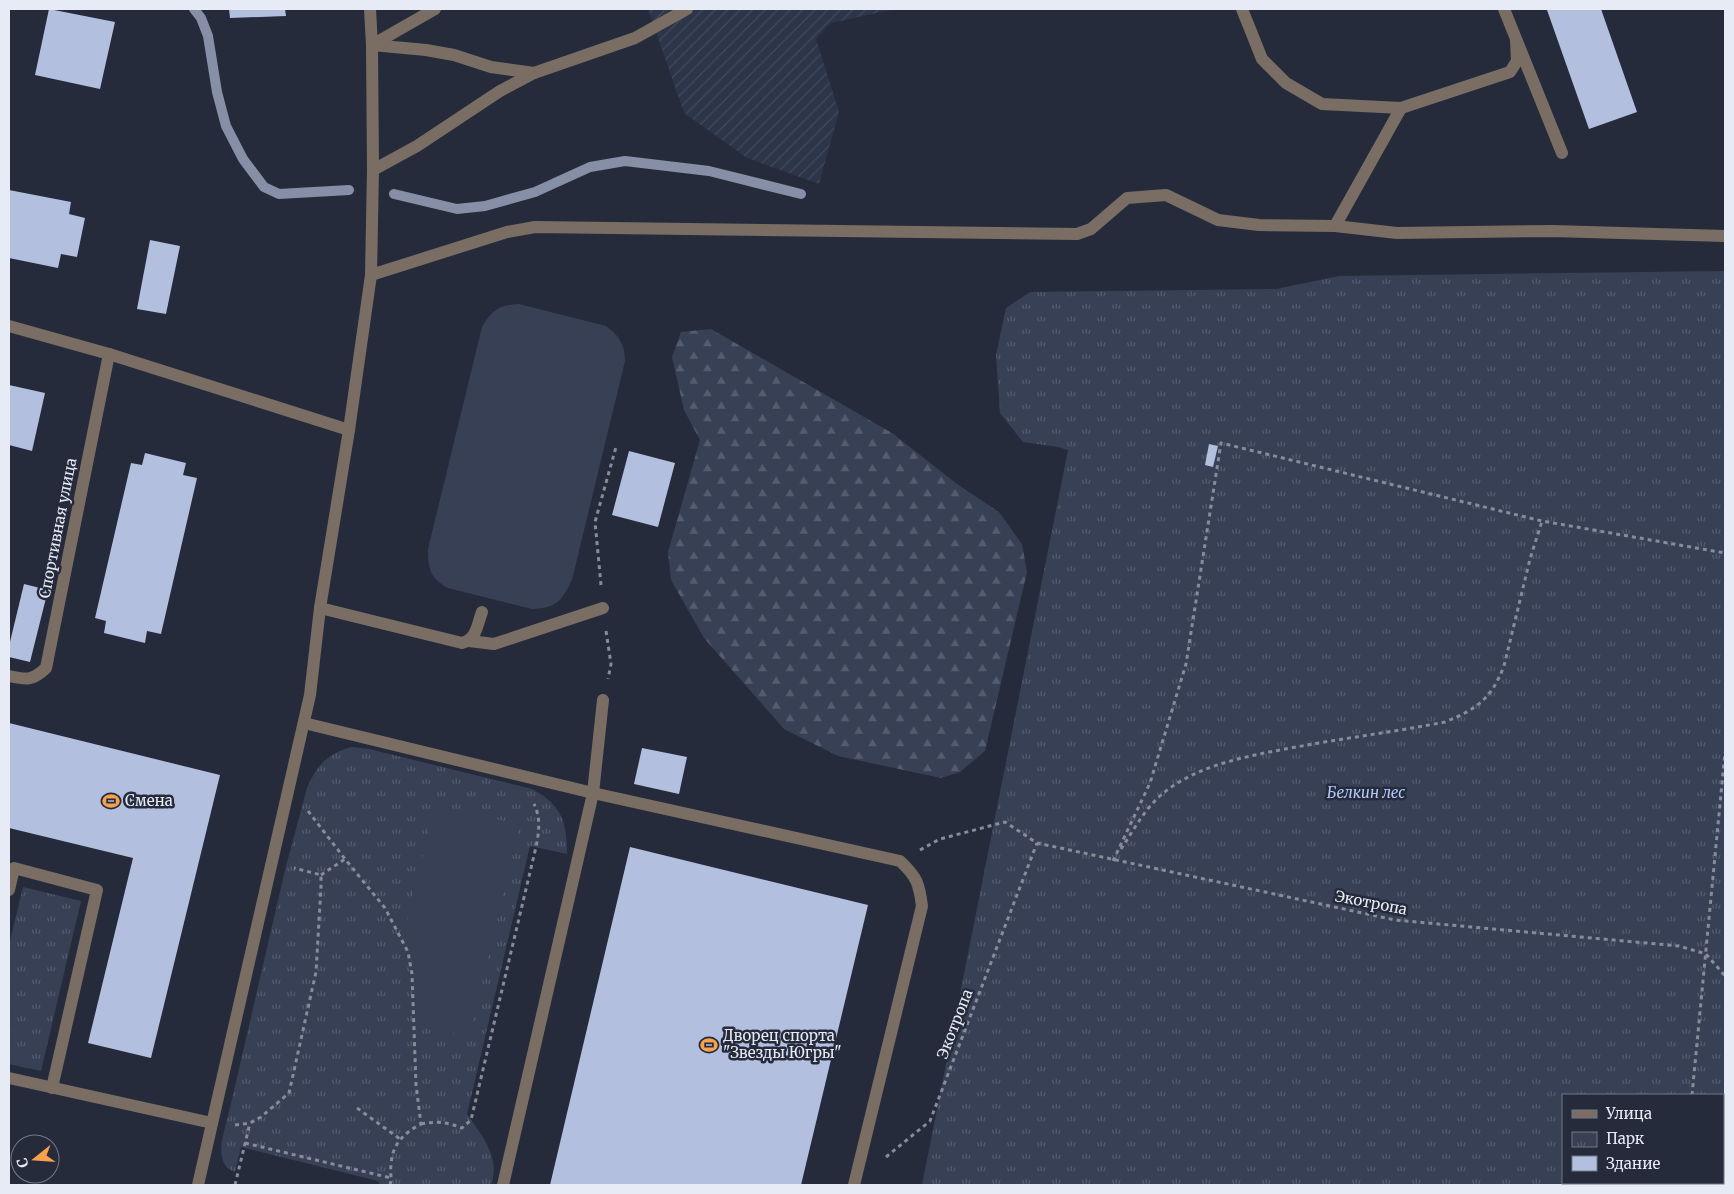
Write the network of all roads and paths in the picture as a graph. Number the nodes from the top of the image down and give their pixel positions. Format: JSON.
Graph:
{"nodes":[{"id":1,"x":370,"y":9,"type":"edge"},
{"id":2,"x":435,"y":9,"type":"edge"},
{"id":3,"x":687,"y":9,"type":"edge"},
{"id":4,"x":1242,"y":9,"type":"edge"},
{"id":5,"x":1504,"y":9,"type":"edge"},
{"id":6,"x":1516,"y":40,"type":"junction"},
{"id":7,"x":372,"y":46,"type":"junction"},
{"id":8,"x":534,"y":73,"type":"junction"},
{"id":9,"x":1402,"y":108,"type":"junction"},
{"id":10,"x":1562,"y":153,"type":"dead end"},
{"id":11,"x":373,"y":170,"type":"junction"},
{"id":12,"x":1335,"y":226,"type":"junction"},
{"id":13,"x":1725,"y":236,"type":"edge"},
{"id":14,"x":371,"y":276,"type":"junction"},
{"id":15,"x":9,"y":326,"type":"edge"},
{"id":16,"x":110,"y":354,"type":"junction"},
{"id":17,"x":349,"y":430,"type":"junction"},
{"id":18,"x":616,"y":447,"type":"dead end"},
{"id":19,"x":1542,"y":521,"type":"junction"},
{"id":20,"x":1725,"y":552,"type":"edge"},
{"id":21,"x":320,"y":608,"type":"junction"},
{"id":22,"x":602,"y":608,"type":"junction"},
{"id":23,"x":482,"y":612,"type":"dead end"},
{"id":24,"x":469,"y":641,"type":"junction"},
{"id":25,"x":9,"y":676,"type":"edge"},
{"id":26,"x":603,"y":700,"type":"joint"},
{"id":27,"x":304,"y":723,"type":"junction"},
{"id":28,"x":1725,"y":752,"type":"edge"},
{"id":29,"x":593,"y":793,"type":"junction"},
{"id":30,"x":286,"y":794,"type":"junction"},
{"id":31,"x":532,"y":802,"type":"dead end"},
{"id":32,"x":1037,"y":843,"type":"junction"},
{"id":33,"x":344,"y":859,"type":"junction"},
{"id":34,"x":900,"y":860,"type":"junction"},
{"id":35,"x":1113,"y":861,"type":"junction"},
{"id":36,"x":271,"y":862,"type":"junction"},
{"id":37,"x":321,"y":875,"type":"junction"},
{"id":38,"x":9,"y":890,"type":"edge"},
{"id":39,"x":1706,"y":954,"type":"junction"},
{"id":40,"x":1725,"y":976,"type":"edge"},
{"id":41,"x":9,"y":1078,"type":"edge"},
{"id":42,"x":52,"y":1088,"type":"junction"},
{"id":43,"x":1692,"y":1094,"type":"edge"},
{"id":44,"x":357,"y":1108,"type":"dead end"},
{"id":45,"x":212,"y":1123,"type":"junction"},
{"id":46,"x":250,"y":1123,"type":"junction"},
{"id":47,"x":421,"y":1124,"type":"junction"},
{"id":48,"x":400,"y":1139,"type":"junction"},
{"id":49,"x":245,"y":1143,"type":"junction"},
{"id":50,"x":392,"y":1178,"type":"junction"},
{"id":51,"x":854,"y":1184,"type":"edge"},
{"id":52,"x":198,"y":1185,"type":"edge"},
{"id":53,"x":235,"y":1185,"type":"edge"},
{"id":54,"x":390,"y":1185,"type":"edge"},
{"id":55,"x":503,"y":1185,"type":"edge"}],
"edges":[{"from":1,"to":7,"type":"street"},
{"from":2,"to":7,"type":"street"},
{"from":3,"to":8,"type":"street"},
{"from":4,"to":9,"type":"street"},
{"from":5,"to":6,"type":"street"},
{"from":6,"to":9,"type":"street"},
{"from":6,"to":10,"type":"street"},
{"from":7,"to":8,"type":"street"},
{"from":7,"to":11,"type":"street"},
{"from":8,"to":11,"type":"street"},
{"from":9,"to":12,"type":"street"},
{"from":11,"to":14,"type":"street"},
{"from":12,"to":13,"type":"street"},
{"from":12,"to":14,"type":"street"},
{"from":14,"to":17,"type":"street"},
{"from":15,"to":16,"type":"street"},
{"from":16,"to":17,"type":"street"},
{"from":16,"to":25,"type":"street","name":"Спортивная улица"},
{"from":17,"to":21,"type":"street"},
{"from":18,"to":22,"type":"path"},
{"from":19,"to":20,"type":"path"},
{"from":19,"to":35,"type":"path"},
{"from":19,"to":35,"type":"path"},
{"from":21,"to":24,"type":"street"},
{"from":21,"to":27,"type":"street"},
{"from":22,"to":24,"type":"street"},
{"from":22,"to":26,"type":"path"},
{"from":23,"to":24,"type":"street"},
{"from":26,"to":29,"type":"street"},
{"from":27,"to":29,"type":"street"},
{"from":27,"to":30,"type":"street"},
{"from":28,"to":39,"type":"path"},
{"from":29,"to":34,"type":"street"},
{"from":29,"to":55,"type":"street"},
{"from":30,"to":33,"type":"path"},
{"from":30,"to":36,"type":"street"},
{"from":31,"to":47,"type":"path"},
{"from":32,"to":34,"type":"path","name":"Экотропа"},
{"from":32,"to":35,"type":"path","name":"Экотропа"},
{"from":32,"to":51,"type":"path","name":"Экотропа"},
{"from":33,"to":37,"type":"path"},
{"from":33,"to":47,"type":"path"},
{"from":34,"to":51,"type":"street"},
{"from":35,"to":39,"type":"path","name":"Экотропа"},
{"from":36,"to":37,"type":"path"},
{"from":36,"to":45,"type":"street"},
{"from":37,"to":46,"type":"path"},
{"from":38,"to":42,"type":"street"},
{"from":39,"to":40,"type":"path"},
{"from":39,"to":43,"type":"path"},
{"from":41,"to":42,"type":"street"},
{"from":42,"to":45,"type":"street"},
{"from":44,"to":48,"type":"path"},
{"from":45,"to":46,"type":"path"},
{"from":45,"to":52,"type":"street"},
{"from":46,"to":49,"type":"path"},
{"from":47,"to":48,"type":"path"},
{"from":48,"to":50,"type":"path"},
{"from":49,"to":50,"type":"path"},
{"from":49,"to":53,"type":"path"},
{"from":50,"to":54,"type":"path"}]}
